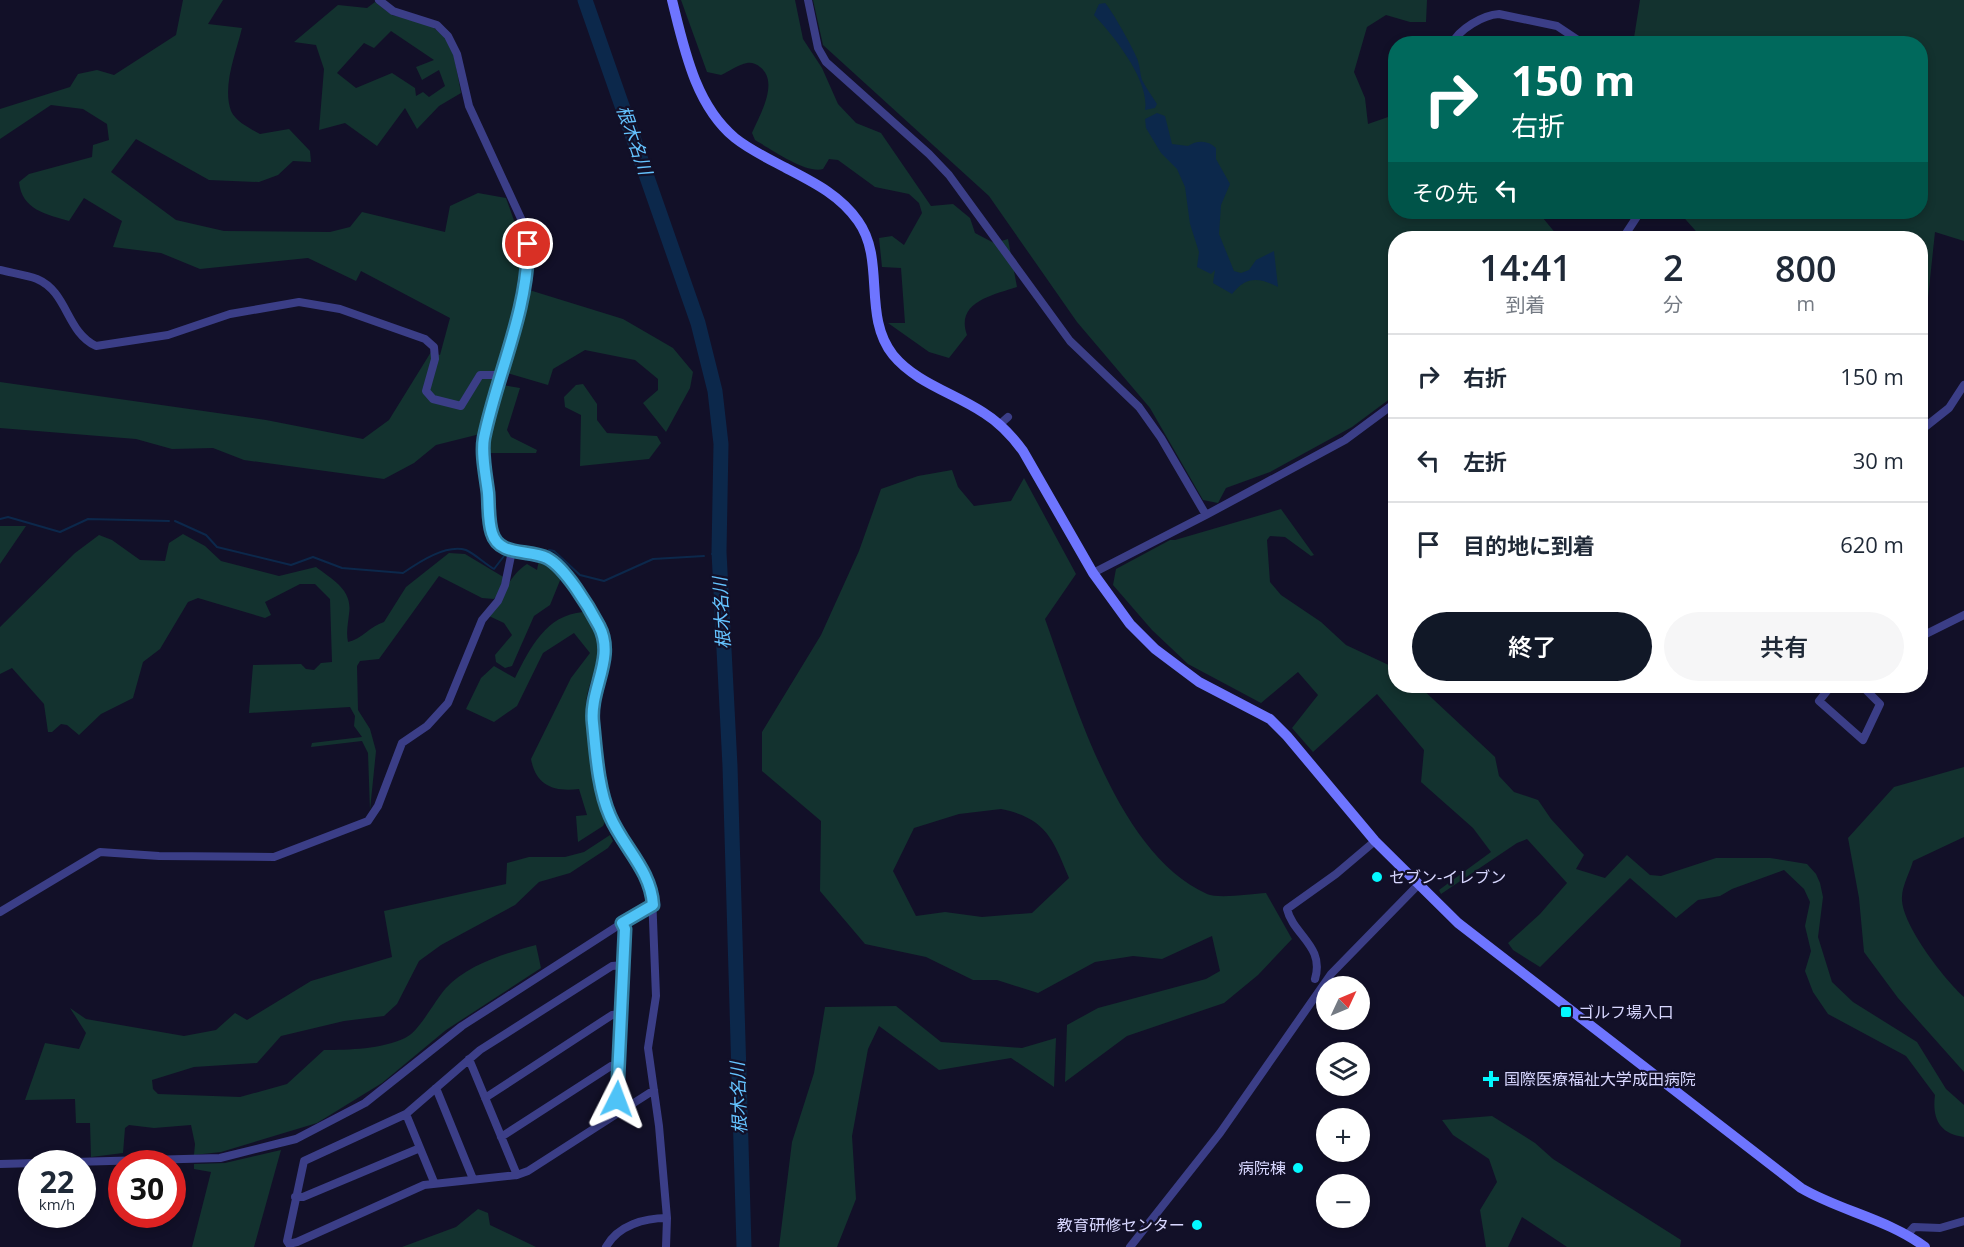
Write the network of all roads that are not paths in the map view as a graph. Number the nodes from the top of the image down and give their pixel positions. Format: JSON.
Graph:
{"nodes":[{"id":1,"x":379,"y":0,"type":"edge"},
{"id":2,"x":672,"y":0,"type":"edge"},
{"id":3,"x":808,"y":0,"type":"edge"},
{"id":4,"x":1461,"y":36,"type":"edge"},
{"id":5,"x":1572,"y":36,"type":"edge"},
{"id":6,"x":0,"y":270,"type":"edge"},
{"id":7,"x":502,"y":375,"type":"junction"},
{"id":8,"x":1964,"y":386,"type":"edge"},
{"id":9,"x":1388,"y":408,"type":"edge"},
{"id":10,"x":1928,"y":425,"type":"edge"},
{"id":11,"x":1206,"y":515,"type":"junction"},
{"id":12,"x":512,"y":551,"type":"junction"},
{"id":13,"x":1093,"y":573,"type":"junction"},
{"id":14,"x":1964,"y":615,"type":"edge"},
{"id":15,"x":1928,"y":633,"type":"edge"},
{"id":16,"x":1825,"y":693,"type":"edge"},
{"id":17,"x":1869,"y":693,"type":"edge"},
{"id":18,"x":1375,"y":841,"type":"junction"},
{"id":19,"x":1418,"y":885,"type":"junction"},
{"id":20,"x":653,"y":905,"type":"junction"},
{"id":21,"x":0,"y":912,"type":"edge"},
{"id":22,"x":622,"y":923,"type":"junction"},
{"id":23,"x":624,"y":965,"type":"junction"},
{"id":24,"x":1315,"y":979,"type":"dead end"},
{"id":25,"x":621,"y":1014,"type":"junction"},
{"id":26,"x":469,"y":1059,"type":"junction"},
{"id":27,"x":619,"y":1065,"type":"junction"},
{"id":28,"x":436,"y":1088,"type":"junction"},
{"id":29,"x":654,"y":1090,"type":"junction"},
{"id":30,"x":485,"y":1098,"type":"junction"},
{"id":31,"x":621,"y":1110,"type":"junction"},
{"id":32,"x":406,"y":1114,"type":"junction"},
{"id":33,"x":501,"y":1137,"type":"junction"},
{"id":34,"x":420,"y":1148,"type":"junction"},
{"id":35,"x":0,"y":1164,"type":"edge"},
{"id":36,"x":517,"y":1175,"type":"junction"},
{"id":37,"x":473,"y":1179,"type":"junction"},
{"id":38,"x":434,"y":1182,"type":"junction"},
{"id":39,"x":295,"y":1197,"type":"junction"},
{"id":40,"x":667,"y":1218,"type":"junction"},
{"id":41,"x":1964,"y":1221,"type":"edge"},
{"id":42,"x":1907,"y":1235,"type":"junction"},
{"id":43,"x":606,"y":1247,"type":"edge"},
{"id":44,"x":666,"y":1247,"type":"edge"},
{"id":45,"x":1130,"y":1247,"type":"edge"},
{"id":46,"x":1925,"y":1247,"type":"edge"}],
"edges":[{"from":1,"to":7,"type":"street"},
{"from":2,"to":13,"type":"street"},
{"from":3,"to":11,"type":"street"},
{"from":4,"to":5,"type":"street"},
{"from":6,"to":7,"type":"street"},
{"from":7,"to":12,"type":"street"},
{"from":8,"to":10,"type":"street"},
{"from":9,"to":11,"type":"street"},
{"from":11,"to":13,"type":"street"},
{"from":12,"to":20,"type":"street"},
{"from":12,"to":21,"type":"street"},
{"from":13,"to":18,"type":"street"},
{"from":14,"to":15,"type":"street"},
{"from":16,"to":17,"type":"street"},
{"from":18,"to":19,"type":"street"},
{"from":18,"to":24,"type":"street"},
{"from":19,"to":42,"type":"street"},
{"from":19,"to":45,"type":"street"},
{"from":20,"to":22,"type":"street"},
{"from":20,"to":29,"type":"street"},
{"from":22,"to":23,"type":"street"},
{"from":22,"to":35,"type":"street"},
{"from":23,"to":25,"type":"street"},
{"from":23,"to":26,"type":"street"},
{"from":25,"to":27,"type":"street"},
{"from":25,"to":30,"type":"street"},
{"from":26,"to":28,"type":"street"},
{"from":26,"to":30,"type":"street"},
{"from":27,"to":31,"type":"street"},
{"from":27,"to":33,"type":"street"},
{"from":28,"to":32,"type":"street"},
{"from":28,"to":37,"type":"street"},
{"from":29,"to":31,"type":"street"},
{"from":29,"to":40,"type":"street"},
{"from":30,"to":33,"type":"street"},
{"from":31,"to":36,"type":"street"},
{"from":32,"to":34,"type":"street"},
{"from":32,"to":39,"type":"street"},
{"from":33,"to":36,"type":"street"},
{"from":34,"to":38,"type":"street"},
{"from":34,"to":39,"type":"street"},
{"from":36,"to":37,"type":"street"},
{"from":37,"to":38,"type":"street"},
{"from":38,"to":39,"type":"street"},
{"from":40,"to":43,"type":"street"},
{"from":40,"to":44,"type":"street"},
{"from":41,"to":42,"type":"street"},
{"from":42,"to":46,"type":"street"}]}
